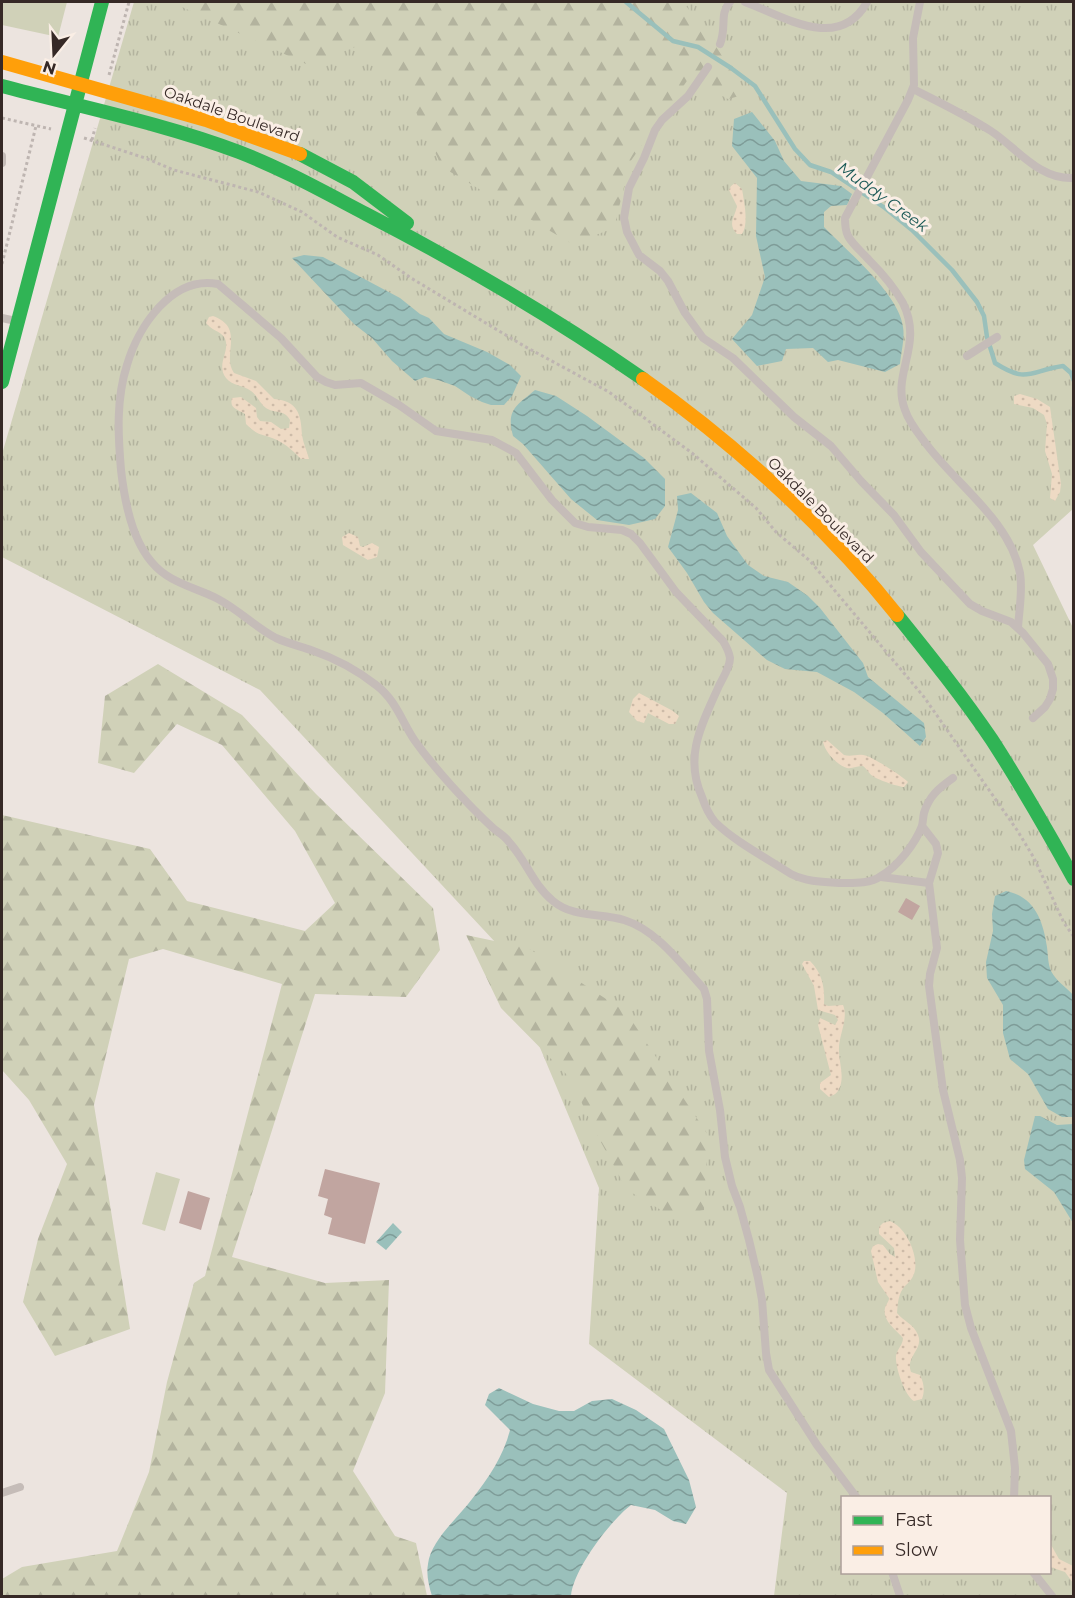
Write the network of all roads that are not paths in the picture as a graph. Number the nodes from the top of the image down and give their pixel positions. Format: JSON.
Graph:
{"nodes":[{"id":1,"x":102,"y":2,"type":"edge"},
{"id":2,"x":730,"y":2,"type":"edge"},
{"id":3,"x":745,"y":2,"type":"edge"},
{"id":4,"x":867,"y":2,"type":"edge"},
{"id":5,"x":920,"y":2,"type":"edge"},
{"id":6,"x":720,"y":44,"type":"dead end"},
{"id":7,"x":2,"y":62,"type":"edge"},
{"id":8,"x":708,"y":67,"type":"dead end"},
{"id":9,"x":81,"y":84,"type":"junction"},
{"id":10,"x":2,"y":86,"type":"edge"},
{"id":11,"x":913,"y":89,"type":"junction"},
{"id":12,"x":76,"y":105,"type":"junction"},
{"id":13,"x":2,"y":156,"type":"edge"},
{"id":14,"x":2,"y":163,"type":"edge"},
{"id":15,"x":1074,"y":178,"type":"edge"},
{"id":16,"x":450,"y":258,"type":"junction"},
{"id":17,"x":2,"y":318,"type":"edge"},
{"id":18,"x":18,"y":322,"type":"junction"},
{"id":19,"x":997,"y":337,"type":"dead end"},
{"id":20,"x":967,"y":356,"type":"dead end"},
{"id":21,"x":2,"y":382,"type":"edge"},
{"id":22,"x":1018,"y":628,"type":"junction"},
{"id":23,"x":1033,"y":718,"type":"dead end"},
{"id":24,"x":953,"y":778,"type":"dead end"},
{"id":25,"x":922,"y":826,"type":"junction"},
{"id":26,"x":881,"y":877,"type":"junction"},
{"id":27,"x":1074,"y":879,"type":"edge"},
{"id":28,"x":929,"y":883,"type":"junction"},
{"id":29,"x":20,"y":1487,"type":"dead end"},
{"id":30,"x":2,"y":1493,"type":"edge"},
{"id":31,"x":856,"y":1496,"type":"edge"},
{"id":32,"x":1014,"y":1496,"type":"edge"},
{"id":33,"x":893,"y":1574,"type":"edge"},
{"id":34,"x":1035,"y":1574,"type":"edge"},
{"id":35,"x":900,"y":1596,"type":"edge"},
{"id":36,"x":1052,"y":1596,"type":"edge"}],
"edges":[{"from":1,"to":9,"type":"main road"},
{"from":2,"to":6,"type":"lane"},
{"from":3,"to":4,"type":"lane"},
{"from":5,"to":11,"type":"lane"},
{"from":7,"to":9,"type":"main road","name":"Oakdale Boulevard"},
{"from":8,"to":22,"type":"lane"},
{"from":9,"to":12,"type":"main road"},
{"from":9,"to":16,"type":"main road","name":"Oakdale Boulevard"},
{"from":10,"to":12,"type":"main road","name":"Oakdale Boulevard"},
{"from":11,"to":15,"type":"lane"},
{"from":11,"to":22,"type":"lane"},
{"from":12,"to":16,"type":"main road","name":"Oakdale Boulevard"},
{"from":12,"to":18,"type":"main road"},
{"from":13,"to":14,"type":"lane"},
{"from":16,"to":27,"type":"main road","name":"Oakdale Boulevard"},
{"from":17,"to":18,"type":"lane"},
{"from":18,"to":21,"type":"main road"},
{"from":19,"to":20,"type":"lane"},
{"from":22,"to":23,"type":"lane"},
{"from":24,"to":25,"type":"lane"},
{"from":25,"to":26,"type":"lane"},
{"from":25,"to":28,"type":"lane"},
{"from":26,"to":28,"type":"lane"},
{"from":26,"to":31,"type":"lane"},
{"from":28,"to":32,"type":"lane"},
{"from":29,"to":30,"type":"lane"},
{"from":33,"to":35,"type":"lane"},
{"from":34,"to":36,"type":"lane"}]}
